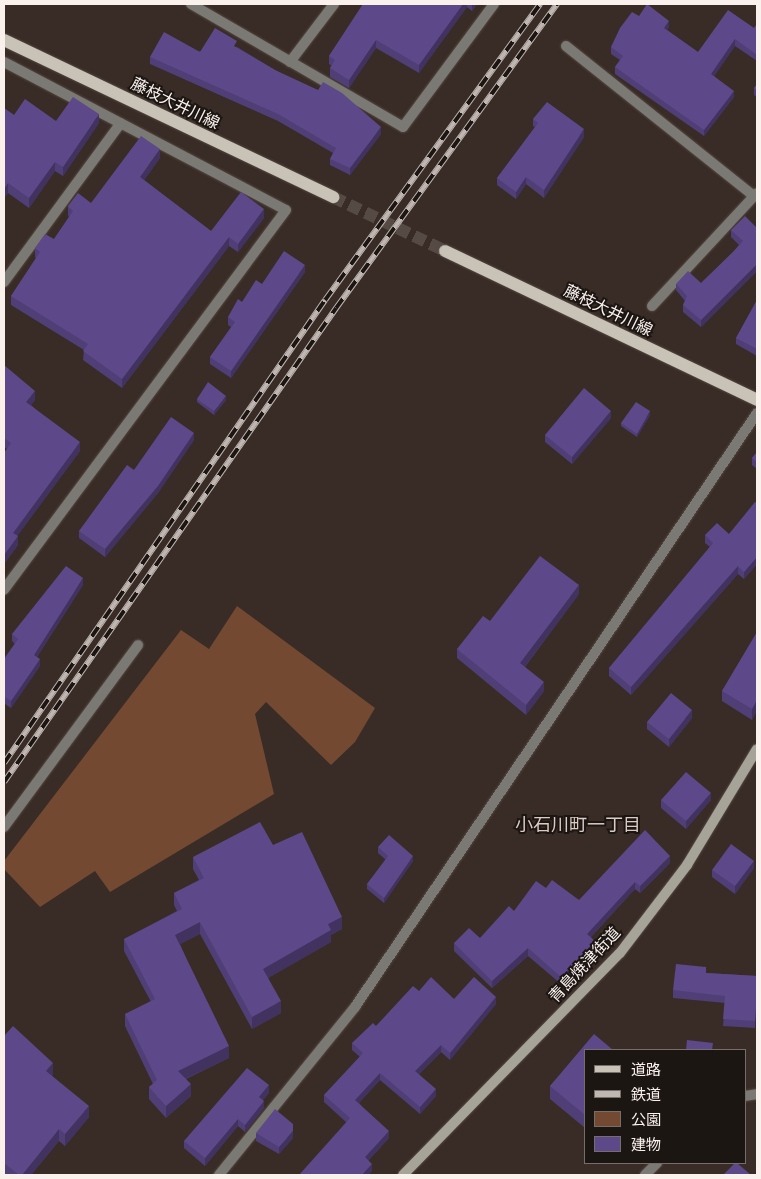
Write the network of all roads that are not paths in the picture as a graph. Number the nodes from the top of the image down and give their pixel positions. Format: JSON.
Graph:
{"nodes":[{"id":1,"x":191,"y":4,"type":"edge"},
{"id":2,"x":334,"y":4,"type":"edge"},
{"id":3,"x":494,"y":4,"type":"edge"},
{"id":4,"x":4,"y":40,"type":"edge"},
{"id":5,"x":566,"y":46,"type":"dead end"},
{"id":6,"x":4,"y":62,"type":"edge"},
{"id":7,"x":290,"y":62,"type":"junction"},
{"id":8,"x":121,"y":124,"type":"junction"},
{"id":9,"x":756,"y":195,"type":"edge"},
{"id":10,"x":333,"y":197,"type":"tunnel mouth"},
{"id":11,"x":445,"y":251,"type":"tunnel mouth"},
{"id":12,"x":4,"y":282,"type":"edge"},
{"id":13,"x":652,"y":306,"type":"dead end"},
{"id":14,"x":757,"y":400,"type":"edge"},
{"id":15,"x":757,"y":413,"type":"edge"},
{"id":16,"x":4,"y":590,"type":"edge"},
{"id":17,"x":138,"y":645,"type":"dead end"},
{"id":18,"x":757,"y":750,"type":"edge"},
{"id":19,"x":4,"y":827,"type":"edge"},
{"id":20,"x":656,"y":1164,"type":"edge"},
{"id":21,"x":219,"y":1175,"type":"edge"},
{"id":22,"x":402,"y":1175,"type":"edge"},
{"id":23,"x":645,"y":1175,"type":"edge"}],
"edges":[{"from":1,"to":7,"type":"street"},
{"from":2,"to":7,"type":"street"},
{"from":3,"to":7,"type":"street"},
{"from":4,"to":10,"type":"main road","name":"藤枝大井川線"},
{"from":5,"to":9,"type":"street"},
{"from":6,"to":8,"type":"street"},
{"from":8,"to":12,"type":"street"},
{"from":8,"to":16,"type":"street"},
{"from":9,"to":13,"type":"street"},
{"from":11,"to":14,"type":"main road","name":"藤枝大井川線"},
{"from":15,"to":21,"type":"street"},
{"from":17,"to":19,"type":"street"},
{"from":18,"to":22,"type":"main road","name":"青島焼津街道"},
{"from":20,"to":23,"type":"street"}]}
